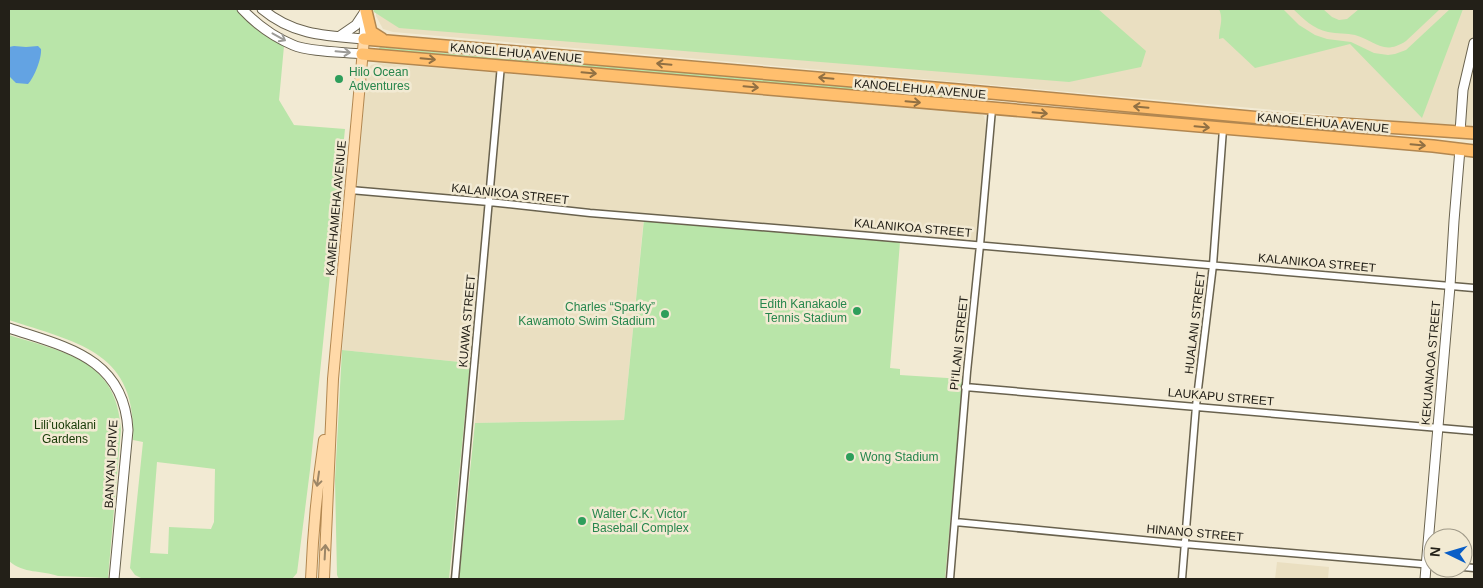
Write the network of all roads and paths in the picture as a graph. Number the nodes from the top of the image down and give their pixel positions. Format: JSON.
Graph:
{"nodes":[{"id":1,"x":242,"y":9,"type":"edge"},
{"id":2,"x":262,"y":9,"type":"edge"},
{"id":3,"x":366,"y":10,"type":"edge"},
{"id":4,"x":340,"y":36,"type":"junction"},
{"id":5,"x":364,"y":39,"type":"junction"},
{"id":6,"x":386,"y":40,"type":"junction"},
{"id":7,"x":1474,"y":43,"type":"edge"},
{"id":8,"x":362,"y":54,"type":"junction"},
{"id":9,"x":501,"y":65,"type":"junction"},
{"id":10,"x":958,"y":90,"type":"junction"},
{"id":11,"x":1014,"y":96,"type":"junction"},
{"id":12,"x":992,"y":109,"type":"junction"},
{"id":13,"x":1223,"y":129,"type":"junction"},
{"id":14,"x":1460,"y":132,"type":"junction"},
{"id":15,"x":1474,"y":133,"type":"edge"},
{"id":16,"x":1460,"y":149,"type":"junction"},
{"id":17,"x":1474,"y":151,"type":"edge"},
{"id":18,"x":350,"y":190,"type":"junction"},
{"id":19,"x":489,"y":202,"type":"junction"},
{"id":20,"x":980,"y":245,"type":"junction"},
{"id":21,"x":1213,"y":265,"type":"junction"},
{"id":22,"x":1450,"y":286,"type":"junction"},
{"id":23,"x":1474,"y":288,"type":"edge"},
{"id":24,"x":9,"y":328,"type":"edge"},
{"id":25,"x":333,"y":379,"type":"junction"},
{"id":26,"x":965,"y":386,"type":"junction"},
{"id":27,"x":1196,"y":406,"type":"junction"},
{"id":28,"x":1438,"y":428,"type":"junction"},
{"id":29,"x":1474,"y":431,"type":"edge"},
{"id":30,"x":954,"y":522,"type":"junction"},
{"id":31,"x":1432,"y":528,"type":"edge"},
{"id":32,"x":1184,"y":544,"type":"junction"},
{"id":33,"x":1423,"y":563,"type":"edge"},
{"id":34,"x":114,"y":579,"type":"edge"},
{"id":35,"x":311,"y":579,"type":"edge"},
{"id":36,"x":324,"y":579,"type":"edge"},
{"id":37,"x":455,"y":579,"type":"edge"},
{"id":38,"x":950,"y":579,"type":"edge"},
{"id":39,"x":1182,"y":579,"type":"edge"}],
"edges":[{"from":1,"to":8,"type":"street","one_way":true},
{"from":2,"to":4,"type":"street"},
{"from":3,"to":4,"type":"street"},
{"from":3,"to":5,"type":"street"},
{"from":3,"to":6,"type":"highway"},
{"from":4,"to":5,"type":"street"},
{"from":5,"to":6,"type":"highway","name":"KANOELEHUA AVENUE"},
{"from":5,"to":8,"type":"main road","name":"KAMEHAMEHA AVENUE"},
{"from":10,"to":6,"type":"highway","name":"KANOELEHUA AVENUE","one_way":true},
{"from":7,"to":14,"type":"street"},
{"from":8,"to":9,"type":"highway","name":"KANOELEHUA AVENUE","one_way":true},
{"from":8,"to":18,"type":"main road","name":"KAMEHAMEHA AVENUE"},
{"from":9,"to":12,"type":"highway","name":"KANOELEHUA AVENUE","one_way":true},
{"from":9,"to":19,"type":"street","name":"KUAWA STREET"},
{"from":10,"to":11,"type":"highway","name":"KANOELEHUA AVENUE"},
{"from":10,"to":12,"type":"highway"},
{"from":11,"to":12,"type":"highway"},
{"from":14,"to":11,"type":"highway","name":"KANOELEHUA AVENUE","one_way":true},
{"from":12,"to":13,"type":"highway","name":"KANOELEHUA AVENUE","one_way":true},
{"from":12,"to":20,"type":"street","name":"PI‘ILANI STREET"},
{"from":13,"to":16,"type":"highway","name":"KANOELEHUA AVENUE","one_way":true},
{"from":13,"to":21,"type":"street","name":"HUALANI STREET"},
{"from":14,"to":15,"type":"highway","name":"KANOELEHUA AVENUE"},
{"from":14,"to":16,"type":"highway"},
{"from":16,"to":17,"type":"highway","name":"KANOELEHUA AVENUE"},
{"from":16,"to":22,"type":"street","name":"KEKUANAOA STREET"},
{"from":18,"to":19,"type":"street","name":"KALANIKOA STREET"},
{"from":18,"to":25,"type":"main road","name":"KAMEHAMEHA AVENUE"},
{"from":19,"to":20,"type":"street","name":"KALANIKOA STREET"},
{"from":19,"to":37,"type":"street","name":"KUAWA STREET"},
{"from":20,"to":21,"type":"street","name":"KALANIKOA STREET"},
{"from":20,"to":26,"type":"street","name":"PI‘ILANI STREET"},
{"from":21,"to":22,"type":"street","name":"KALANIKOA STREET"},
{"from":21,"to":27,"type":"street","name":"HUALANI STREET"},
{"from":22,"to":23,"type":"street","name":"KALANIKOA STREET"},
{"from":22,"to":28,"type":"street","name":"KEKUANAOA STREET"},
{"from":24,"to":34,"type":"street","name":"BANYAN DRIVE"},
{"from":25,"to":35,"type":"main road","name":"KAMEHAMEHA AVENUE","one_way":true},
{"from":36,"to":25,"type":"main road","name":"KAMEHAMEHA AVENUE","one_way":true},
{"from":26,"to":27,"type":"street","name":"LAUKAPU STREET"},
{"from":26,"to":30,"type":"street","name":"PI‘ILANI STREET"},
{"from":27,"to":28,"type":"street","name":"LAUKAPU STREET"},
{"from":27,"to":32,"type":"street","name":"HUALANI STREET"},
{"from":28,"to":29,"type":"street","name":"LAUKAPU STREET"},
{"from":28,"to":31,"type":"street","name":"KEKUANAOA STREET"},
{"from":30,"to":32,"type":"street","name":"HINANO STREET"},
{"from":30,"to":38,"type":"street","name":"PI‘ILANI STREET"},
{"from":32,"to":33,"type":"street","name":"HINANO STREET"},
{"from":32,"to":39,"type":"street","name":"HUALANI STREET"}]}
